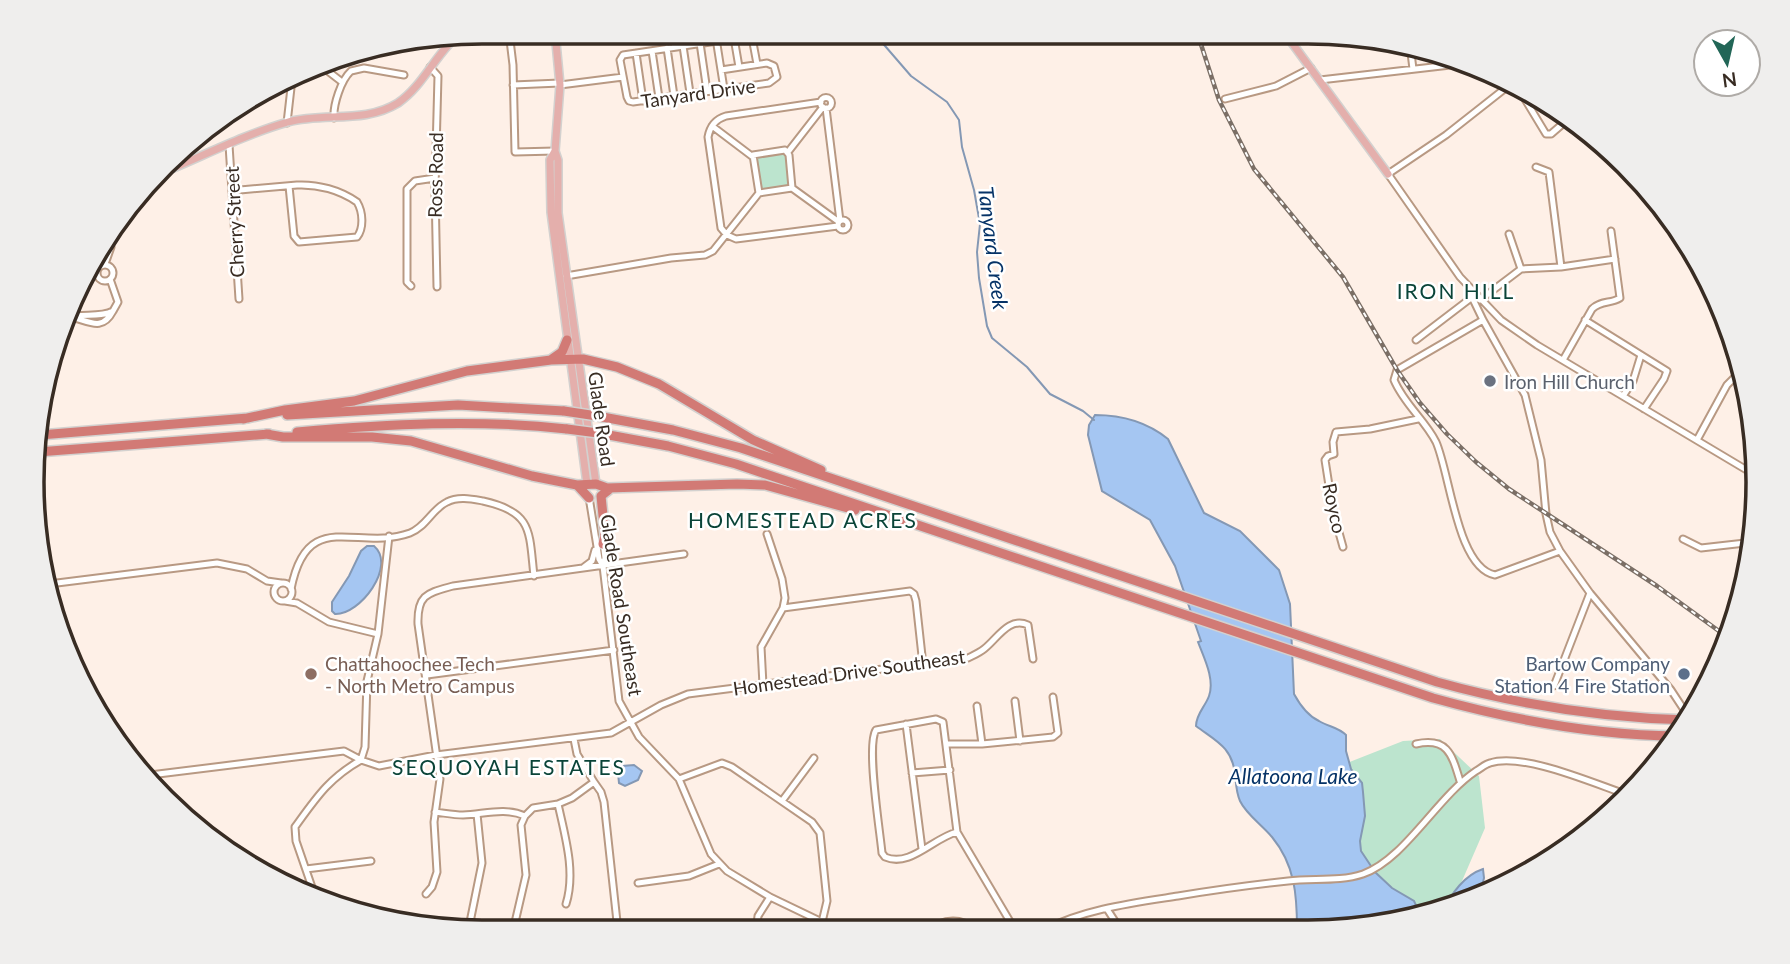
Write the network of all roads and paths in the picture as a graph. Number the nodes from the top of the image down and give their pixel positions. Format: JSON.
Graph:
{"nodes":[{"id":1,"x":510,"y":44,"type":"edge"},
{"id":2,"x":556,"y":44,"type":"edge"},
{"id":3,"x":674,"y":44,"type":"edge"},
{"id":4,"x":694,"y":44,"type":"edge"},
{"id":5,"x":700,"y":44,"type":"edge"},
{"id":6,"x":717,"y":44,"type":"edge"},
{"id":7,"x":735,"y":44,"type":"edge"},
{"id":8,"x":753,"y":44,"type":"edge"},
{"id":9,"x":1293,"y":44,"type":"edge"},
{"id":10,"x":445,"y":46,"type":"edge"},
{"id":11,"x":683,"y":46,"type":"junction"},
{"id":12,"x":675,"y":47,"type":"junction"},
{"id":13,"x":667,"y":48,"type":"junction"},
{"id":14,"x":652,"y":51,"type":"junction"},
{"id":15,"x":636,"y":53,"type":"junction"},
{"id":16,"x":1411,"y":57,"type":"edge"},
{"id":17,"x":757,"y":64,"type":"junction"},
{"id":18,"x":1444,"y":66,"type":"edge"},
{"id":19,"x":430,"y":67,"type":"junction"},
{"id":20,"x":738,"y":67,"type":"junction"},
{"id":21,"x":1311,"y":68,"type":"junction"},
{"id":22,"x":1413,"y":69,"type":"junction"},
{"id":23,"x":721,"y":70,"type":"junction"},
{"id":24,"x":329,"y":72,"type":"edge"},
{"id":25,"x":404,"y":75,"type":"dead end"},
{"id":26,"x":623,"y":77,"type":"junction"},
{"id":27,"x":1320,"y":80,"type":"junction"},
{"id":28,"x":342,"y":82,"type":"junction"},
{"id":29,"x":560,"y":84,"type":"junction"},
{"id":30,"x":513,"y":85,"type":"junction"},
{"id":31,"x":291,"y":88,"type":"edge"},
{"id":32,"x":724,"y":89,"type":"junction"},
{"id":33,"x":1503,"y":90,"type":"edge"},
{"id":34,"x":707,"y":91,"type":"junction"},
{"id":35,"x":690,"y":93,"type":"junction"},
{"id":36,"x":674,"y":96,"type":"junction"},
{"id":37,"x":659,"y":98,"type":"junction"},
{"id":38,"x":1225,"y":99,"type":"dead end"},
{"id":39,"x":643,"y":101,"type":"junction"},
{"id":40,"x":1527,"y":102,"type":"edge"},
{"id":41,"x":823,"y":106,"type":"junction"},
{"id":42,"x":334,"y":118,"type":"junction"},
{"id":43,"x":287,"y":123,"type":"junction"},
{"id":44,"x":1561,"y":125,"type":"edge"},
{"id":45,"x":712,"y":126,"type":"junction"},
{"id":46,"x":229,"y":145,"type":"junction"},
{"id":47,"x":555,"y":151,"type":"junction"},
{"id":48,"x":788,"y":152,"type":"junction"},
{"id":49,"x":753,"y":157,"type":"junction"},
{"id":50,"x":179,"y":166,"type":"edge"},
{"id":51,"x":1535,"y":167,"type":"dead end"},
{"id":52,"x":1388,"y":174,"type":"junction"},
{"id":53,"x":435,"y":178,"type":"junction"},
{"id":54,"x":289,"y":186,"type":"junction"},
{"id":55,"x":792,"y":188,"type":"junction"},
{"id":56,"x":232,"y":191,"type":"junction"},
{"id":57,"x":759,"y":193,"type":"junction"},
{"id":58,"x":839,"y":223,"type":"junction"},
{"id":59,"x":1611,"y":231,"type":"dead end"},
{"id":60,"x":1509,"y":234,"type":"dead end"},
{"id":61,"x":727,"y":235,"type":"junction"},
{"id":62,"x":109,"y":252,"type":"edge"},
{"id":63,"x":1615,"y":259,"type":"junction"},
{"id":64,"x":105,"y":264,"type":"junction"},
{"id":65,"x":101,"y":266,"type":"edge"},
{"id":66,"x":1561,"y":267,"type":"junction"},
{"id":67,"x":1521,"y":269,"type":"junction"},
{"id":68,"x":96,"y":274,"type":"edge"},
{"id":69,"x":110,"y":279,"type":"junction"},
{"id":70,"x":565,"y":280,"type":"junction"},
{"id":71,"x":411,"y":286,"type":"dead end"},
{"id":72,"x":437,"y":287,"type":"dead end"},
{"id":73,"x":1469,"y":288,"type":"junction"},
{"id":74,"x":1471,"y":298,"type":"junction"},
{"id":75,"x":239,"y":299,"type":"dead end"},
{"id":76,"x":1480,"y":300,"type":"junction"},
{"id":77,"x":113,"y":311,"type":"junction"},
{"id":78,"x":76,"y":316,"type":"edge"},
{"id":79,"x":75,"y":319,"type":"edge"},
{"id":80,"x":1483,"y":320,"type":"junction"},
{"id":81,"x":1585,"y":320,"type":"junction"},
{"id":82,"x":567,"y":340,"type":"junction"},
{"id":83,"x":1416,"y":340,"type":"dead end"},
{"id":84,"x":1641,"y":355,"type":"junction"},
{"id":85,"x":551,"y":360,"type":"junction"},
{"id":86,"x":574,"y":360,"type":"junction"},
{"id":87,"x":1563,"y":360,"type":"junction"},
{"id":88,"x":1733,"y":379,"type":"edge"},
{"id":89,"x":1623,"y":396,"type":"junction"},
{"id":90,"x":1644,"y":409,"type":"junction"},
{"id":91,"x":243,"y":419,"type":"junction"},
{"id":92,"x":1418,"y":419,"type":"junction"},
{"id":93,"x":46,"y":435,"type":"edge"},
{"id":94,"x":265,"y":435,"type":"junction"},
{"id":95,"x":1697,"y":440,"type":"junction"},
{"id":96,"x":45,"y":451,"type":"edge"},
{"id":97,"x":1746,"y":469,"type":"edge"},
{"id":98,"x":587,"y":484,"type":"junction"},
{"id":99,"x":851,"y":484,"type":"junction"},
{"id":100,"x":611,"y":488,"type":"junction"},
{"id":101,"x":590,"y":502,"type":"junction"},
{"id":102,"x":925,"y":527,"type":"junction"},
{"id":103,"x":400,"y":534,"type":"junction"},
{"id":104,"x":767,"y":534,"type":"dead end"},
{"id":105,"x":389,"y":536,"type":"junction"},
{"id":106,"x":1683,"y":539,"type":"dead end"},
{"id":107,"x":1742,"y":543,"type":"edge"},
{"id":108,"x":603,"y":544,"type":"junction"},
{"id":109,"x":388,"y":545,"type":"junction"},
{"id":110,"x":1343,"y":547,"type":"dead end"},
{"id":111,"x":1560,"y":551,"type":"junction"},
{"id":112,"x":684,"y":554,"type":"dead end"},
{"id":113,"x":533,"y":563,"type":"junction"},
{"id":114,"x":603,"y":566,"type":"junction"},
{"id":115,"x":579,"y":569,"type":"junction"},
{"id":116,"x":563,"y":571,"type":"junction"},
{"id":117,"x":294,"y":576,"type":"junction"},
{"id":118,"x":534,"y":576,"type":"junction"},
{"id":119,"x":267,"y":581,"type":"junction"},
{"id":120,"x":56,"y":583,"type":"edge"},
{"id":121,"x":283,"y":583,"type":"junction"},
{"id":122,"x":274,"y":591,"type":"junction"},
{"id":123,"x":292,"y":591,"type":"junction"},
{"id":124,"x":1590,"y":593,"type":"junction"},
{"id":125,"x":285,"y":601,"type":"junction"},
{"id":126,"x":297,"y":603,"type":"junction"},
{"id":127,"x":783,"y":608,"type":"junction"},
{"id":128,"x":377,"y":634,"type":"junction"},
{"id":129,"x":614,"y":650,"type":"junction"},
{"id":130,"x":1033,"y":659,"type":"dead end"},
{"id":131,"x":923,"y":665,"type":"junction"},
{"id":132,"x":427,"y":675,"type":"junction"},
{"id":133,"x":763,"y":685,"type":"junction"},
{"id":134,"x":1554,"y":686,"type":"dead end"},
{"id":135,"x":1054,"y":697,"type":"dead end"},
{"id":136,"x":1015,"y":701,"type":"dead end"},
{"id":137,"x":977,"y":706,"type":"dead end"},
{"id":138,"x":1683,"y":709,"type":"edge"},
{"id":139,"x":1676,"y":719,"type":"edge"},
{"id":140,"x":629,"y":722,"type":"junction"},
{"id":141,"x":906,"y":724,"type":"junction"},
{"id":142,"x":1665,"y":735,"type":"edge"},
{"id":143,"x":574,"y":739,"type":"junction"},
{"id":144,"x":1020,"y":741,"type":"junction"},
{"id":145,"x":947,"y":744,"type":"junction"},
{"id":146,"x":982,"y":744,"type":"junction"},
{"id":147,"x":1416,"y":744,"type":"dead end"},
{"id":148,"x":436,"y":755,"type":"junction"},
{"id":149,"x":814,"y":758,"type":"dead end"},
{"id":150,"x":361,"y":760,"type":"junction"},
{"id":151,"x":950,"y":770,"type":"junction"},
{"id":152,"x":912,"y":773,"type":"junction"},
{"id":153,"x":156,"y":774,"type":"edge"},
{"id":154,"x":679,"y":779,"type":"junction"},
{"id":155,"x":593,"y":782,"type":"junction"},
{"id":156,"x":1460,"y":782,"type":"junction"},
{"id":157,"x":1618,"y":792,"type":"edge"},
{"id":158,"x":782,"y":801,"type":"junction"},
{"id":159,"x":558,"y":804,"type":"junction"},
{"id":160,"x":435,"y":812,"type":"junction"},
{"id":161,"x":477,"y":814,"type":"junction"},
{"id":162,"x":525,"y":816,"type":"junction"},
{"id":163,"x":957,"y":832,"type":"junction"},
{"id":164,"x":922,"y":849,"type":"junction"},
{"id":165,"x":371,"y":861,"type":"dead end"},
{"id":166,"x":719,"y":864,"type":"junction"},
{"id":167,"x":306,"y":869,"type":"junction"},
{"id":168,"x":638,"y":883,"type":"dead end"},
{"id":169,"x":312,"y":886,"type":"edge"},
{"id":170,"x":426,"y":894,"type":"dead end"},
{"id":171,"x":770,"y":898,"type":"junction"},
{"id":172,"x":566,"y":904,"type":"dead end"},
{"id":173,"x":1107,"y":909,"type":"junction"},
{"id":174,"x":471,"y":920,"type":"edge"},
{"id":175,"x":516,"y":920,"type":"edge"},
{"id":176,"x":617,"y":920,"type":"edge"},
{"id":177,"x":757,"y":920,"type":"edge"},
{"id":178,"x":818,"y":920,"type":"edge"},
{"id":179,"x":822,"y":920,"type":"edge"},
{"id":180,"x":1009,"y":920,"type":"edge"},
{"id":181,"x":1066,"y":920,"type":"edge"},
{"id":182,"x":1115,"y":920,"type":"edge"}],
"edges":[{"from":1,"to":30,"type":"street"},
{"from":2,"to":29,"type":"main road"},
{"from":3,"to":12,"type":"street"},
{"from":4,"to":11,"type":"street"},
{"from":5,"to":34,"type":"street"},
{"from":6,"to":23,"type":"street"},
{"from":7,"to":20,"type":"street"},
{"from":8,"to":17,"type":"street"},
{"from":9,"to":21,"type":"main road"},
{"from":10,"to":19,"type":"main road"},
{"from":11,"to":12,"type":"street"},
{"from":11,"to":35,"type":"street"},
{"from":12,"to":13,"type":"street"},
{"from":13,"to":14,"type":"street"},
{"from":13,"to":36,"type":"street"},
{"from":14,"to":15,"type":"street"},
{"from":14,"to":37,"type":"street"},
{"from":15,"to":26,"type":"street"},
{"from":15,"to":39,"type":"street"},
{"from":16,"to":22,"type":"street"},
{"from":17,"to":20,"type":"street"},
{"from":17,"to":32,"type":"street","name":"Tanyard Drive"},
{"from":18,"to":22,"type":"street"},
{"from":19,"to":42,"type":"main road"},
{"from":19,"to":53,"type":"street","name":"Ross Road"},
{"from":20,"to":23,"type":"street"},
{"from":21,"to":27,"type":"main road"},
{"from":21,"to":38,"type":"street"},
{"from":22,"to":27,"type":"street"},
{"from":23,"to":32,"type":"street"},
{"from":24,"to":28,"type":"street"},
{"from":25,"to":28,"type":"street"},
{"from":26,"to":29,"type":"street"},
{"from":26,"to":39,"type":"street","name":"Tanyard Drive"},
{"from":27,"to":52,"type":"main road"},
{"from":28,"to":42,"type":"street"},
{"from":29,"to":30,"type":"street"},
{"from":29,"to":47,"type":"main road"},
{"from":30,"to":47,"type":"street"},
{"from":31,"to":43,"type":"street"},
{"from":32,"to":34,"type":"street","name":"Tanyard Drive"},
{"from":33,"to":52,"type":"street"},
{"from":34,"to":35,"type":"street","name":"Tanyard Drive"},
{"from":35,"to":36,"type":"street","name":"Tanyard Drive"},
{"from":36,"to":37,"type":"street","name":"Tanyard Drive"},
{"from":37,"to":39,"type":"street","name":"Tanyard Drive"},
{"from":40,"to":44,"type":"street"},
{"from":41,"to":45,"type":"street"},
{"from":41,"to":48,"type":"street"},
{"from":41,"to":58,"type":"street"},
{"from":42,"to":43,"type":"main road"},
{"from":43,"to":46,"type":"main road"},
{"from":45,"to":49,"type":"street"},
{"from":45,"to":61,"type":"street"},
{"from":46,"to":50,"type":"main road"},
{"from":46,"to":56,"type":"street","name":"Cherry Street"},
{"from":47,"to":70,"type":"main road"},
{"from":47,"to":70,"type":"main road"},
{"from":48,"to":49,"type":"street"},
{"from":48,"to":55,"type":"street"},
{"from":49,"to":57,"type":"street"},
{"from":51,"to":66,"type":"street"},
{"from":52,"to":73,"type":"street"},
{"from":53,"to":71,"type":"street"},
{"from":53,"to":72,"type":"street","name":"Ross Road"},
{"from":54,"to":54,"type":"street"},
{"from":54,"to":56,"type":"street"},
{"from":55,"to":57,"type":"street"},
{"from":55,"to":58,"type":"street"},
{"from":56,"to":75,"type":"street","name":"Cherry Street"},
{"from":57,"to":61,"type":"street"},
{"from":58,"to":61,"type":"street"},
{"from":59,"to":63,"type":"street"},
{"from":60,"to":67,"type":"street"},
{"from":61,"to":70,"type":"street"},
{"from":62,"to":64,"type":"street"},
{"from":63,"to":66,"type":"street"},
{"from":63,"to":81,"type":"street"},
{"from":64,"to":65,"type":"street"},
{"from":64,"to":69,"type":"street"},
{"from":66,"to":67,"type":"street"},
{"from":67,"to":76,"type":"street"},
{"from":68,"to":69,"type":"street"},
{"from":69,"to":77,"type":"street"},
{"from":70,"to":82,"type":"main road"},
{"from":70,"to":86,"type":"main road"},
{"from":73,"to":74,"type":"street"},
{"from":73,"to":76,"type":"street"},
{"from":74,"to":80,"type":"street"},
{"from":74,"to":83,"type":"street"},
{"from":76,"to":87,"type":"street"},
{"from":77,"to":78,"type":"street"},
{"from":77,"to":79,"type":"street"},
{"from":80,"to":92,"type":"street"},
{"from":80,"to":111,"type":"street"},
{"from":81,"to":84,"type":"street"},
{"from":81,"to":87,"type":"street"},
{"from":82,"to":85,"type":"highway"},
{"from":82,"to":86,"type":"main road"},
{"from":84,"to":89,"type":"street"},
{"from":84,"to":90,"type":"street"},
{"from":85,"to":86,"type":"highway"},
{"from":85,"to":91,"type":"highway"},
{"from":86,"to":98,"type":"main road","name":"Glade Road"},
{"from":86,"to":98,"type":"main road","name":"Glade Road"},
{"from":86,"to":99,"type":"highway"},
{"from":87,"to":89,"type":"street"},
{"from":88,"to":95,"type":"street"},
{"from":89,"to":90,"type":"street"},
{"from":90,"to":95,"type":"street"},
{"from":91,"to":93,"type":"highway"},
{"from":91,"to":99,"type":"highway","bridge":true},
{"from":92,"to":110,"type":"street","name":"Royco"},
{"from":92,"to":111,"type":"street"},
{"from":94,"to":96,"type":"highway"},
{"from":94,"to":98,"type":"highway"},
{"from":94,"to":102,"type":"highway","bridge":true},
{"from":95,"to":97,"type":"street"},
{"from":98,"to":100,"type":"highway"},
{"from":98,"to":101,"type":"highway"},
{"from":98,"to":108,"type":"street"},
{"from":99,"to":139,"type":"highway"},
{"from":100,"to":102,"type":"highway"},
{"from":100,"to":108,"type":"highway"},
{"from":101,"to":114,"type":"street","name":"Glade Road Southeast"},
{"from":101,"to":115,"type":"street"},
{"from":102,"to":142,"type":"highway"},
{"from":103,"to":105,"type":"street"},
{"from":103,"to":109,"type":"street"},
{"from":103,"to":113,"type":"street"},
{"from":104,"to":127,"type":"street"},
{"from":105,"to":109,"type":"street"},
{"from":105,"to":117,"type":"street"},
{"from":106,"to":107,"type":"street"},
{"from":108,"to":114,"type":"street"},
{"from":109,"to":128,"type":"street"},
{"from":111,"to":124,"type":"street"},
{"from":112,"to":114,"type":"street"},
{"from":113,"to":116,"type":"street"},
{"from":113,"to":118,"type":"street"},
{"from":114,"to":115,"type":"street"},
{"from":114,"to":129,"type":"street","name":"Glade Road Southeast"},
{"from":115,"to":116,"type":"street"},
{"from":116,"to":118,"type":"street"},
{"from":117,"to":121,"type":"street"},
{"from":117,"to":123,"type":"street"},
{"from":118,"to":132,"type":"street"},
{"from":119,"to":120,"type":"street"},
{"from":119,"to":121,"type":"street"},
{"from":119,"to":122,"type":"street"},
{"from":121,"to":122,"type":"street"},
{"from":121,"to":123,"type":"street"},
{"from":122,"to":125,"type":"street"},
{"from":123,"to":125,"type":"street"},
{"from":123,"to":126,"type":"street"},
{"from":124,"to":134,"type":"street"},
{"from":124,"to":138,"type":"street"},
{"from":125,"to":126,"type":"street"},
{"from":126,"to":128,"type":"street"},
{"from":127,"to":131,"type":"street"},
{"from":127,"to":133,"type":"street"},
{"from":128,"to":150,"type":"street"},
{"from":129,"to":132,"type":"street"},
{"from":129,"to":140,"type":"street","name":"Glade Road Southeast"},
{"from":130,"to":131,"type":"street","name":"Homestead Drive Southeast"},
{"from":131,"to":133,"type":"street","name":"Homestead Drive Southeast"},
{"from":132,"to":148,"type":"street"},
{"from":133,"to":140,"type":"street","name":"Homestead Drive Southeast"},
{"from":135,"to":144,"type":"street"},
{"from":136,"to":144,"type":"street"},
{"from":137,"to":146,"type":"street"},
{"from":140,"to":143,"type":"street","name":"Homestead Drive Southeast"},
{"from":140,"to":154,"type":"street","name":"Glade Road Southeast"},
{"from":141,"to":145,"type":"street"},
{"from":141,"to":152,"type":"street"},
{"from":141,"to":164,"type":"street"},
{"from":143,"to":148,"type":"street","name":"Homestead Drive Southeast"},
{"from":143,"to":155,"type":"street"},
{"from":144,"to":146,"type":"street"},
{"from":145,"to":146,"type":"street"},
{"from":145,"to":151,"type":"street"},
{"from":147,"to":156,"type":"street"},
{"from":148,"to":150,"type":"street","name":"Homestead Drive Southeast"},
{"from":148,"to":160,"type":"street"},
{"from":149,"to":158,"type":"street"},
{"from":150,"to":153,"type":"street","name":"Homestead Drive Southeast"},
{"from":150,"to":167,"type":"street"},
{"from":151,"to":152,"type":"street"},
{"from":151,"to":163,"type":"street"},
{"from":152,"to":164,"type":"street"},
{"from":154,"to":158,"type":"street"},
{"from":154,"to":166,"type":"street","name":"Glade Road Southeast"},
{"from":155,"to":159,"type":"street"},
{"from":155,"to":176,"type":"street"},
{"from":156,"to":157,"type":"street"},
{"from":156,"to":173,"type":"street"},
{"from":158,"to":179,"type":"street"},
{"from":159,"to":162,"type":"street"},
{"from":159,"to":172,"type":"street"},
{"from":160,"to":161,"type":"street"},
{"from":160,"to":170,"type":"street"},
{"from":161,"to":162,"type":"street"},
{"from":161,"to":174,"type":"street"},
{"from":162,"to":175,"type":"street"},
{"from":163,"to":164,"type":"street"},
{"from":163,"to":180,"type":"street"},
{"from":165,"to":167,"type":"street"},
{"from":166,"to":168,"type":"street"},
{"from":166,"to":171,"type":"street","name":"Glade Road Southeast"},
{"from":167,"to":169,"type":"street"},
{"from":171,"to":177,"type":"street"},
{"from":171,"to":178,"type":"street","name":"Glade Road Southeast"},
{"from":173,"to":181,"type":"street"},
{"from":173,"to":182,"type":"street"}]}
